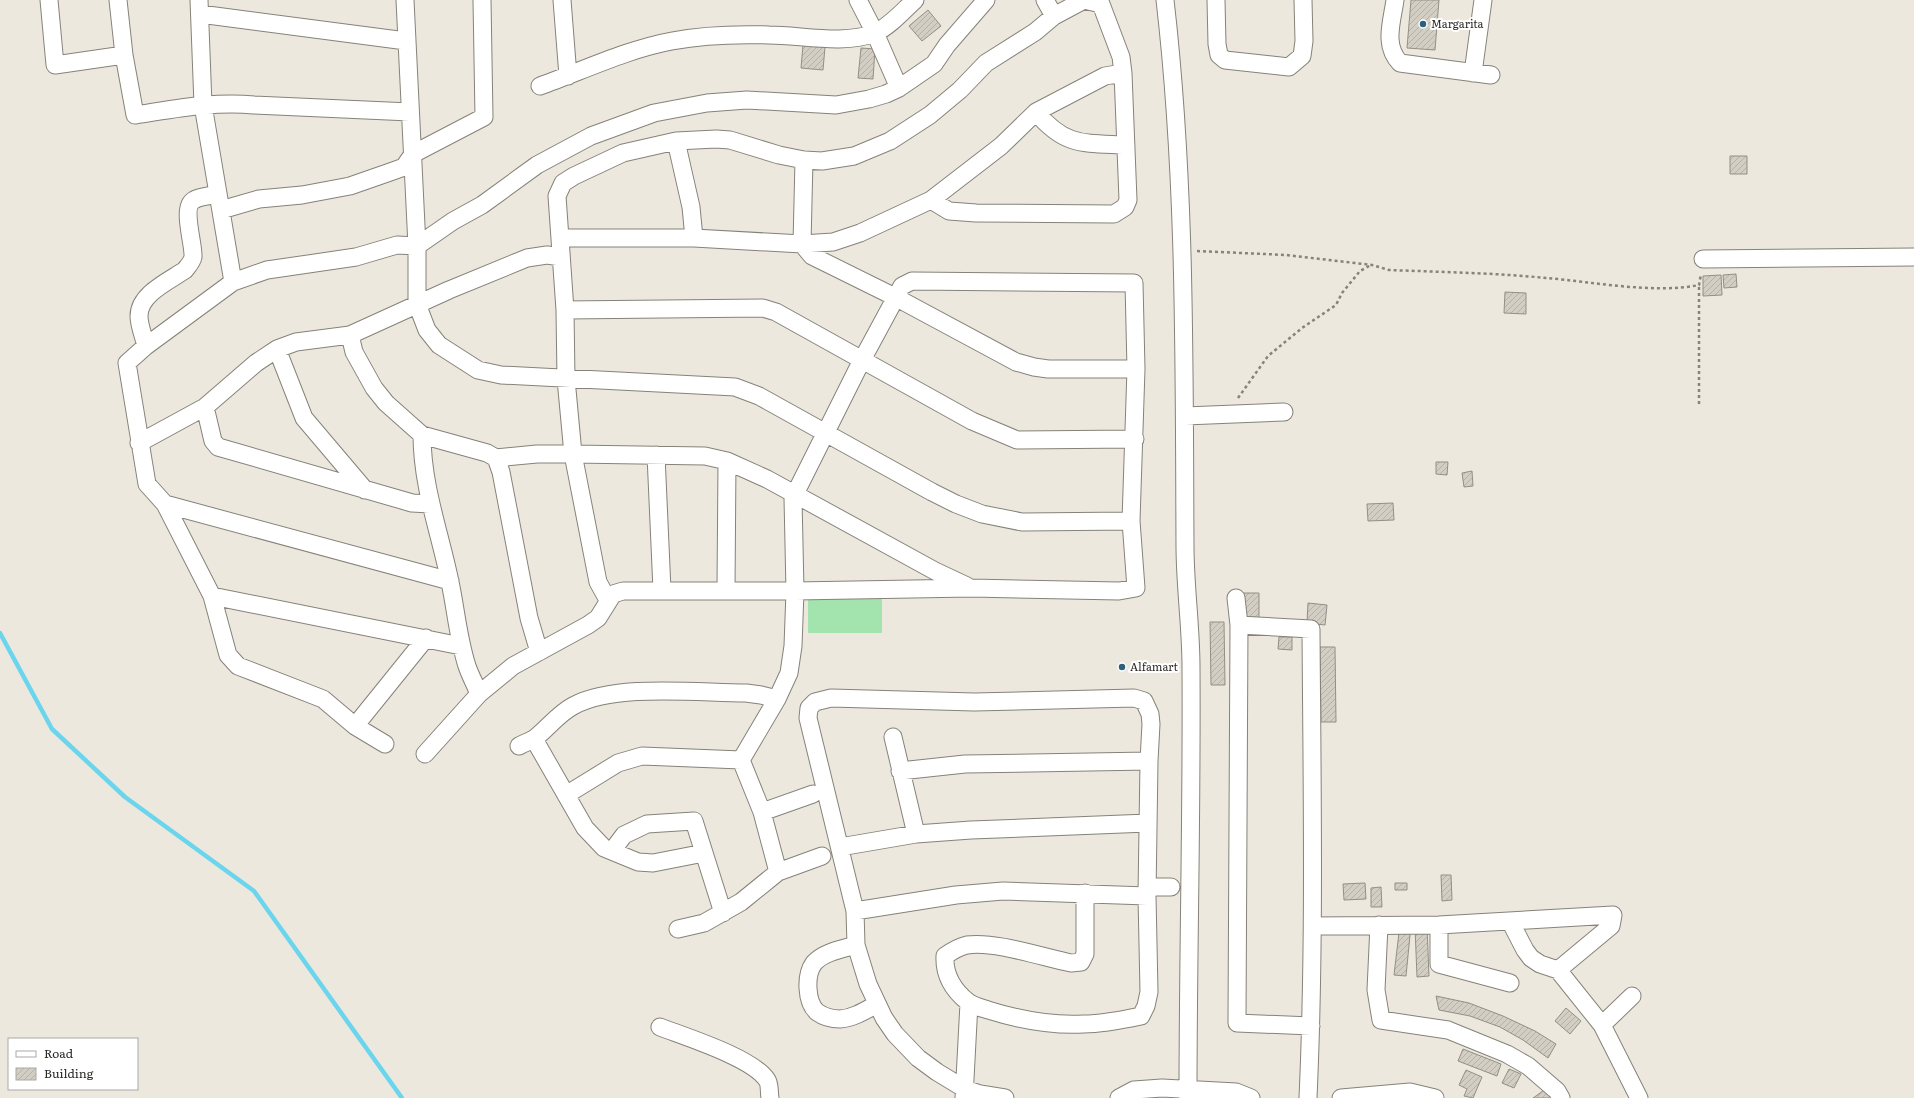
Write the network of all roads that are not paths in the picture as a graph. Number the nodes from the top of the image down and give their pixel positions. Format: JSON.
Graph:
{"nodes":[{"id":1,"x":48,"y":0,"type":"edge"},
{"id":2,"x":118,"y":0,"type":"edge"},
{"id":3,"x":405,"y":0,"type":"edge"},
{"id":4,"x":482,"y":0,"type":"edge"},
{"id":5,"x":562,"y":0,"type":"edge"},
{"id":6,"x":858,"y":0,"type":"edge"},
{"id":7,"x":914,"y":0,"type":"edge"},
{"id":8,"x":986,"y":0,"type":"edge"},
{"id":9,"x":1045,"y":0,"type":"edge"},
{"id":10,"x":1165,"y":0,"type":"edge"},
{"id":11,"x":1216,"y":0,"type":"edge"},
{"id":12,"x":1303,"y":0,"type":"edge"},
{"id":13,"x":1395,"y":0,"type":"edge"},
{"id":14,"x":1484,"y":0,"type":"edge"},
{"id":15,"x":200,"y":7,"type":"edge"},
{"id":16,"x":1054,"y":16,"type":"junction"},
{"id":17,"x":875,"y":32,"type":"junction"},
{"id":18,"x":406,"y":41,"type":"junction"},
{"id":19,"x":124,"y":55,"type":"junction"},
{"id":20,"x":1123,"y":73,"type":"junction"},
{"id":21,"x":1473,"y":73,"type":"junction"},
{"id":22,"x":1491,"y":75,"type":"dead end"},
{"id":23,"x":568,"y":76,"type":"junction"},
{"id":24,"x":540,"y":86,"type":"dead end"},
{"id":25,"x":899,"y":88,"type":"junction"},
{"id":26,"x":203,"y":105,"type":"junction"},
{"id":27,"x":410,"y":112,"type":"junction"},
{"id":28,"x":1036,"y":112,"type":"junction"},
{"id":29,"x":676,"y":141,"type":"junction"},
{"id":30,"x":1126,"y":145,"type":"junction"},
{"id":31,"x":413,"y":154,"type":"junction"},
{"id":32,"x":804,"y":160,"type":"junction"},
{"id":33,"x":931,"y":200,"type":"junction"},
{"id":34,"x":220,"y":202,"type":"junction"},
{"id":35,"x":560,"y":238,"type":"junction"},
{"id":36,"x":694,"y":238,"type":"junction"},
{"id":37,"x":802,"y":244,"type":"junction"},
{"id":38,"x":417,"y":246,"type":"junction"},
{"id":39,"x":561,"y":257,"type":"junction"},
{"id":40,"x":1914,"y":258,"type":"edge"},
{"id":41,"x":1703,"y":260,"type":"road end"},
{"id":42,"x":233,"y":282,"type":"junction"},
{"id":43,"x":895,"y":297,"type":"junction"},
{"id":44,"x":417,"y":304,"type":"junction"},
{"id":45,"x":565,"y":310,"type":"junction"},
{"id":46,"x":350,"y":335,"type":"junction"},
{"id":47,"x":146,"y":346,"type":"junction"},
{"id":48,"x":277,"y":349,"type":"junction"},
{"id":49,"x":862,"y":360,"type":"junction"},
{"id":50,"x":1136,"y":369,"type":"junction"},
{"id":51,"x":566,"y":379,"type":"junction"},
{"id":52,"x":205,"y":407,"type":"junction"},
{"id":53,"x":1284,"y":412,"type":"dead end"},
{"id":54,"x":1185,"y":416,"type":"junction"},
{"id":55,"x":826,"y":433,"type":"junction"},
{"id":56,"x":422,"y":435,"type":"junction"},
{"id":57,"x":1135,"y":439,"type":"junction"},
{"id":58,"x":139,"y":442,"type":"junction"},
{"id":59,"x":572,"y":454,"type":"junction"},
{"id":60,"x":656,"y":455,"type":"junction"},
{"id":61,"x":496,"y":458,"type":"junction"},
{"id":62,"x":727,"y":461,"type":"junction"},
{"id":63,"x":365,"y":490,"type":"junction"},
{"id":64,"x":795,"y":494,"type":"junction"},
{"id":65,"x":165,"y":504,"type":"junction"},
{"id":66,"x":430,"y":504,"type":"junction"},
{"id":67,"x":1131,"y":520,"type":"junction"},
{"id":68,"x":450,"y":581,"type":"junction"},
{"id":69,"x":971,"y":588,"type":"junction"},
{"id":70,"x":662,"y":590,"type":"junction"},
{"id":71,"x":726,"y":590,"type":"junction"},
{"id":72,"x":795,"y":591,"type":"junction"},
{"id":73,"x":212,"y":596,"type":"junction"},
{"id":74,"x":1236,"y":598,"type":"dead end"},
{"id":75,"x":608,"y":600,"type":"junction"},
{"id":76,"x":1239,"y":625,"type":"junction"},
{"id":77,"x":426,"y":638,"type":"junction"},
{"id":78,"x":461,"y":646,"type":"junction"},
{"id":79,"x":539,"y":652,"type":"junction"},
{"id":80,"x":479,"y":694,"type":"junction"},
{"id":81,"x":777,"y":700,"type":"junction"},
{"id":82,"x":355,"y":726,"type":"junction"},
{"id":83,"x":893,"y":737,"type":"dead end"},
{"id":84,"x":534,"y":739,"type":"junction"},
{"id":85,"x":386,"y":744,"type":"dead end"},
{"id":86,"x":519,"y":746,"type":"dead end"},
{"id":87,"x":426,"y":754,"type":"dead end"},
{"id":88,"x":741,"y":760,"type":"junction"},
{"id":89,"x":1149,"y":760,"type":"junction"},
{"id":90,"x":900,"y":771,"type":"junction"},
{"id":91,"x":813,"y":794,"type":"dead end"},
{"id":92,"x":566,"y":795,"type":"junction"},
{"id":93,"x":762,"y":812,"type":"junction"},
{"id":94,"x":1148,"y":823,"type":"junction"},
{"id":95,"x":916,"y":834,"type":"junction"},
{"id":96,"x":840,"y":847,"type":"junction"},
{"id":97,"x":612,"y":852,"type":"junction"},
{"id":98,"x":704,"y":853,"type":"junction"},
{"id":99,"x":822,"y":856,"type":"dead end"},
{"id":100,"x":778,"y":872,"type":"junction"},
{"id":101,"x":1171,"y":887,"type":"dead end"},
{"id":102,"x":1147,"y":891,"type":"junction"},
{"id":103,"x":1085,"y":893,"type":"junction"},
{"id":104,"x":855,"y":911,"type":"junction"},
{"id":105,"x":723,"y":913,"type":"junction"},
{"id":106,"x":1510,"y":921,"type":"junction"},
{"id":107,"x":1379,"y":925,"type":"junction"},
{"id":108,"x":1439,"y":925,"type":"junction"},
{"id":109,"x":1313,"y":926,"type":"junction"},
{"id":110,"x":678,"y":929,"type":"dead end"},
{"id":111,"x":856,"y":946,"type":"junction"},
{"id":112,"x":1558,"y":970,"type":"junction"},
{"id":113,"x":1510,"y":983,"type":"dead end"},
{"id":114,"x":1632,"y":996,"type":"dead end"},
{"id":115,"x":969,"y":1003,"type":"junction"},
{"id":116,"x":877,"y":1004,"type":"junction"},
{"id":117,"x":1602,"y":1025,"type":"junction"},
{"id":118,"x":1312,"y":1026,"type":"junction"},
{"id":119,"x":660,"y":1027,"type":"dead end"},
{"id":120,"x":965,"y":1093,"type":"edge"},
{"id":121,"x":1188,"y":1093,"type":"edge"},
{"id":122,"x":770,"y":1098,"type":"edge"},
{"id":123,"x":1005,"y":1098,"type":"edge"},
{"id":124,"x":1119,"y":1098,"type":"edge"},
{"id":125,"x":1251,"y":1098,"type":"edge"},
{"id":126,"x":1308,"y":1098,"type":"edge"},
{"id":127,"x":1341,"y":1098,"type":"edge"},
{"id":128,"x":1435,"y":1098,"type":"edge"},
{"id":129,"x":1561,"y":1098,"type":"edge"},
{"id":130,"x":1639,"y":1098,"type":"edge"}],
"edges":[{"from":1,"to":19,"type":"street"},
{"from":2,"to":19,"type":"street"},
{"from":3,"to":18,"type":"street"},
{"from":4,"to":31,"type":"street"},
{"from":5,"to":23,"type":"street"},
{"from":6,"to":17,"type":"street"},
{"from":7,"to":17,"type":"street"},
{"from":8,"to":25,"type":"street"},
{"from":9,"to":16,"type":"street"},
{"from":10,"to":54,"type":"street"},
{"from":11,"to":12,"type":"street"},
{"from":13,"to":21,"type":"street"},
{"from":14,"to":21,"type":"street"},
{"from":15,"to":18,"type":"street"},
{"from":15,"to":26,"type":"street"},
{"from":16,"to":20,"type":"street"},
{"from":16,"to":32,"type":"street"},
{"from":17,"to":23,"type":"street"},
{"from":17,"to":25,"type":"street"},
{"from":18,"to":27,"type":"street"},
{"from":19,"to":26,"type":"street"},
{"from":20,"to":28,"type":"street"},
{"from":20,"to":30,"type":"street"},
{"from":21,"to":22,"type":"street"},
{"from":23,"to":24,"type":"street"},
{"from":25,"to":38,"type":"street"},
{"from":26,"to":27,"type":"street"},
{"from":26,"to":34,"type":"street"},
{"from":27,"to":31,"type":"street"},
{"from":28,"to":30,"type":"street"},
{"from":28,"to":33,"type":"street"},
{"from":29,"to":32,"type":"street"},
{"from":29,"to":35,"type":"street"},
{"from":29,"to":36,"type":"street"},
{"from":30,"to":33,"type":"street"},
{"from":31,"to":34,"type":"street"},
{"from":31,"to":38,"type":"street"},
{"from":32,"to":37,"type":"street"},
{"from":33,"to":37,"type":"street"},
{"from":34,"to":42,"type":"street"},
{"from":34,"to":47,"type":"street"},
{"from":35,"to":36,"type":"street"},
{"from":35,"to":39,"type":"street"},
{"from":36,"to":37,"type":"street"},
{"from":37,"to":43,"type":"street"},
{"from":38,"to":42,"type":"street"},
{"from":38,"to":44,"type":"street"},
{"from":39,"to":44,"type":"street"},
{"from":39,"to":45,"type":"street"},
{"from":40,"to":41,"type":"street"},
{"from":42,"to":47,"type":"street"},
{"from":43,"to":49,"type":"street"},
{"from":43,"to":50,"type":"street"},
{"from":43,"to":50,"type":"street"},
{"from":44,"to":46,"type":"street"},
{"from":44,"to":51,"type":"street"},
{"from":45,"to":49,"type":"street"},
{"from":45,"to":51,"type":"street"},
{"from":46,"to":48,"type":"street"},
{"from":46,"to":56,"type":"street"},
{"from":47,"to":58,"type":"street"},
{"from":48,"to":52,"type":"street"},
{"from":48,"to":63,"type":"street"},
{"from":49,"to":55,"type":"street"},
{"from":49,"to":57,"type":"street"},
{"from":50,"to":57,"type":"street"},
{"from":51,"to":55,"type":"street"},
{"from":51,"to":59,"type":"street"},
{"from":52,"to":58,"type":"street"},
{"from":52,"to":63,"type":"street"},
{"from":53,"to":54,"type":"street"},
{"from":54,"to":121,"type":"street"},
{"from":55,"to":64,"type":"street"},
{"from":55,"to":67,"type":"street"},
{"from":56,"to":61,"type":"street"},
{"from":56,"to":66,"type":"street"},
{"from":57,"to":67,"type":"street"},
{"from":58,"to":65,"type":"street"},
{"from":59,"to":60,"type":"street"},
{"from":59,"to":61,"type":"street"},
{"from":59,"to":75,"type":"street"},
{"from":60,"to":62,"type":"street"},
{"from":60,"to":70,"type":"street"},
{"from":61,"to":79,"type":"street"},
{"from":62,"to":64,"type":"street"},
{"from":62,"to":71,"type":"street"},
{"from":63,"to":66,"type":"street"},
{"from":64,"to":69,"type":"street"},
{"from":64,"to":72,"type":"street"},
{"from":65,"to":68,"type":"street"},
{"from":65,"to":73,"type":"street"},
{"from":66,"to":68,"type":"street"},
{"from":67,"to":69,"type":"street"},
{"from":68,"to":78,"type":"street"},
{"from":69,"to":72,"type":"street"},
{"from":70,"to":71,"type":"street"},
{"from":70,"to":75,"type":"street"},
{"from":71,"to":72,"type":"street"},
{"from":72,"to":81,"type":"street"},
{"from":73,"to":77,"type":"street"},
{"from":73,"to":82,"type":"street"},
{"from":74,"to":76,"type":"street"},
{"from":75,"to":79,"type":"street"},
{"from":76,"to":109,"type":"street"},
{"from":76,"to":118,"type":"street"},
{"from":77,"to":78,"type":"street"},
{"from":77,"to":82,"type":"street"},
{"from":78,"to":80,"type":"street"},
{"from":79,"to":80,"type":"street"},
{"from":80,"to":87,"type":"street"},
{"from":81,"to":84,"type":"street"},
{"from":81,"to":88,"type":"street"},
{"from":82,"to":85,"type":"street"},
{"from":83,"to":90,"type":"street"},
{"from":84,"to":86,"type":"street"},
{"from":84,"to":92,"type":"street"},
{"from":88,"to":92,"type":"street"},
{"from":88,"to":93,"type":"street"},
{"from":89,"to":90,"type":"street"},
{"from":89,"to":94,"type":"street"},
{"from":89,"to":96,"type":"street"},
{"from":90,"to":95,"type":"street"},
{"from":91,"to":93,"type":"street"},
{"from":92,"to":97,"type":"street"},
{"from":93,"to":100,"type":"street"},
{"from":94,"to":95,"type":"street"},
{"from":94,"to":102,"type":"street"},
{"from":95,"to":96,"type":"street"},
{"from":96,"to":104,"type":"street"},
{"from":97,"to":98,"type":"street"},
{"from":97,"to":98,"type":"street"},
{"from":98,"to":105,"type":"street"},
{"from":99,"to":100,"type":"street"},
{"from":100,"to":105,"type":"street"},
{"from":101,"to":102,"type":"street"},
{"from":102,"to":103,"type":"street"},
{"from":102,"to":115,"type":"street"},
{"from":103,"to":104,"type":"street"},
{"from":103,"to":115,"type":"street"},
{"from":104,"to":111,"type":"street"},
{"from":105,"to":110,"type":"street"},
{"from":106,"to":108,"type":"street"},
{"from":106,"to":112,"type":"street"},
{"from":106,"to":112,"type":"street"},
{"from":107,"to":108,"type":"street"},
{"from":107,"to":109,"type":"street"},
{"from":107,"to":129,"type":"street"},
{"from":108,"to":113,"type":"street"},
{"from":109,"to":118,"type":"street"},
{"from":111,"to":116,"type":"street"},
{"from":111,"to":116,"type":"street"},
{"from":112,"to":117,"type":"street"},
{"from":114,"to":117,"type":"street"},
{"from":115,"to":120,"type":"street"},
{"from":116,"to":120,"type":"street"},
{"from":117,"to":130,"type":"street"},
{"from":118,"to":126,"type":"street"},
{"from":119,"to":122,"type":"street"},
{"from":120,"to":123,"type":"street"},
{"from":121,"to":124,"type":"street"},
{"from":121,"to":125,"type":"street"},
{"from":127,"to":128,"type":"street"}]}
